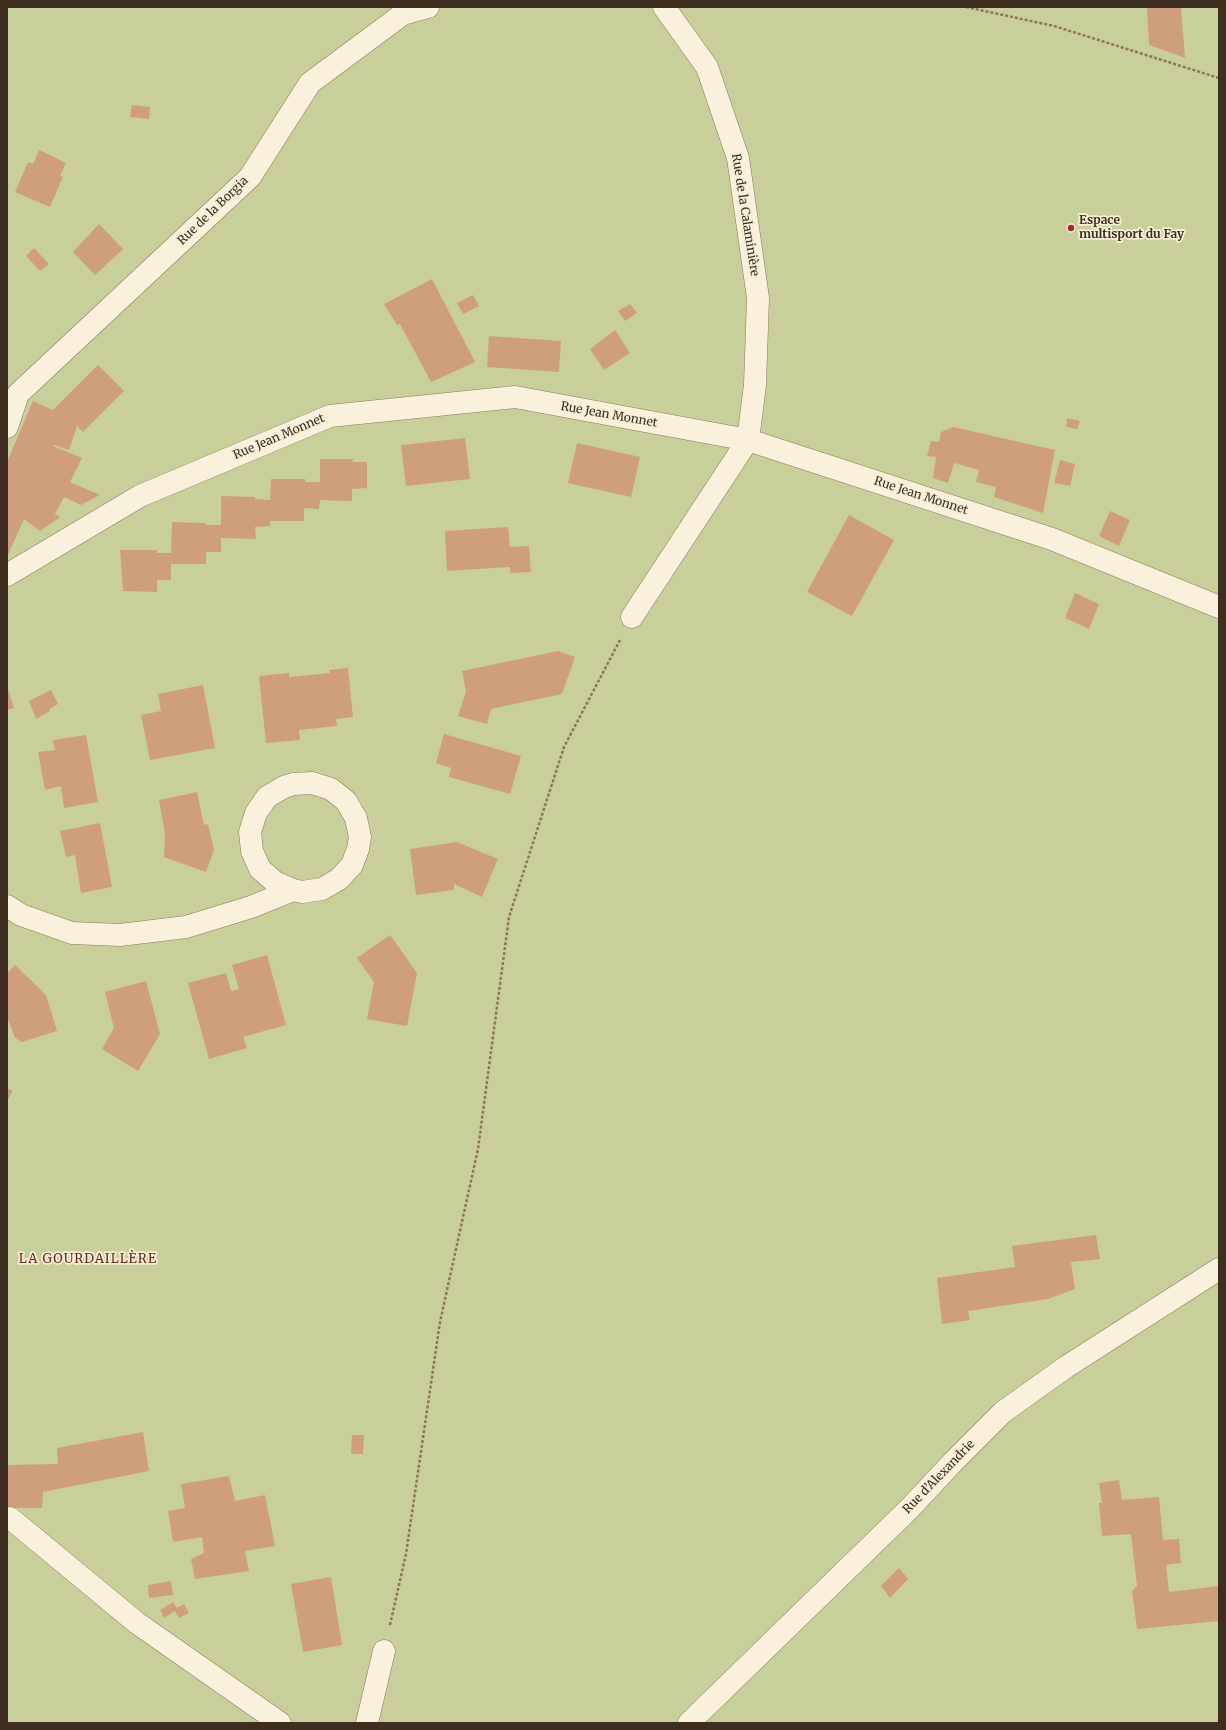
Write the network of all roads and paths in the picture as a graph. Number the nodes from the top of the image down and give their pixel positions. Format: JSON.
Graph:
{"nodes":[{"id":1,"x":428,"y":7,"type":"edge"},
{"id":2,"x":664,"y":7,"type":"edge"},
{"id":3,"x":966,"y":7,"type":"edge"},
{"id":4,"x":1219,"y":78,"type":"edge"},
{"id":5,"x":7,"y":427,"type":"edge"},
{"id":6,"x":748,"y":440,"type":"junction"},
{"id":7,"x":7,"y":575,"type":"edge"},
{"id":8,"x":1219,"y":608,"type":"edge"},
{"id":9,"x":632,"y":617,"type":"joint"},
{"id":10,"x":292,"y":890,"type":"junction"},
{"id":11,"x":7,"y":906,"type":"edge"},
{"id":12,"x":1219,"y":1269,"type":"edge"},
{"id":13,"x":10,"y":1518,"type":"dead end"},
{"id":14,"x":384,"y":1651,"type":"joint"},
{"id":15,"x":280,"y":1723,"type":"edge"},
{"id":16,"x":366,"y":1723,"type":"edge"},
{"id":17,"x":689,"y":1723,"type":"edge"}],
"edges":[{"from":1,"to":5,"type":"street","name":"Rue de la Borgia"},
{"from":2,"to":6,"type":"street","name":"Rue de la Calaminière"},
{"from":3,"to":4,"type":"path"},
{"from":6,"to":7,"type":"street","name":"Rue Jean Monnet"},
{"from":6,"to":8,"type":"street","name":"Rue Jean Monnet"},
{"from":6,"to":9,"type":"street"},
{"from":9,"to":14,"type":"path"},
{"from":10,"to":10,"type":"street"},
{"from":10,"to":11,"type":"street"},
{"from":12,"to":17,"type":"street","name":"Rue d’Alexandrie"},
{"from":13,"to":15,"type":"street"},
{"from":14,"to":16,"type":"street"}]}
